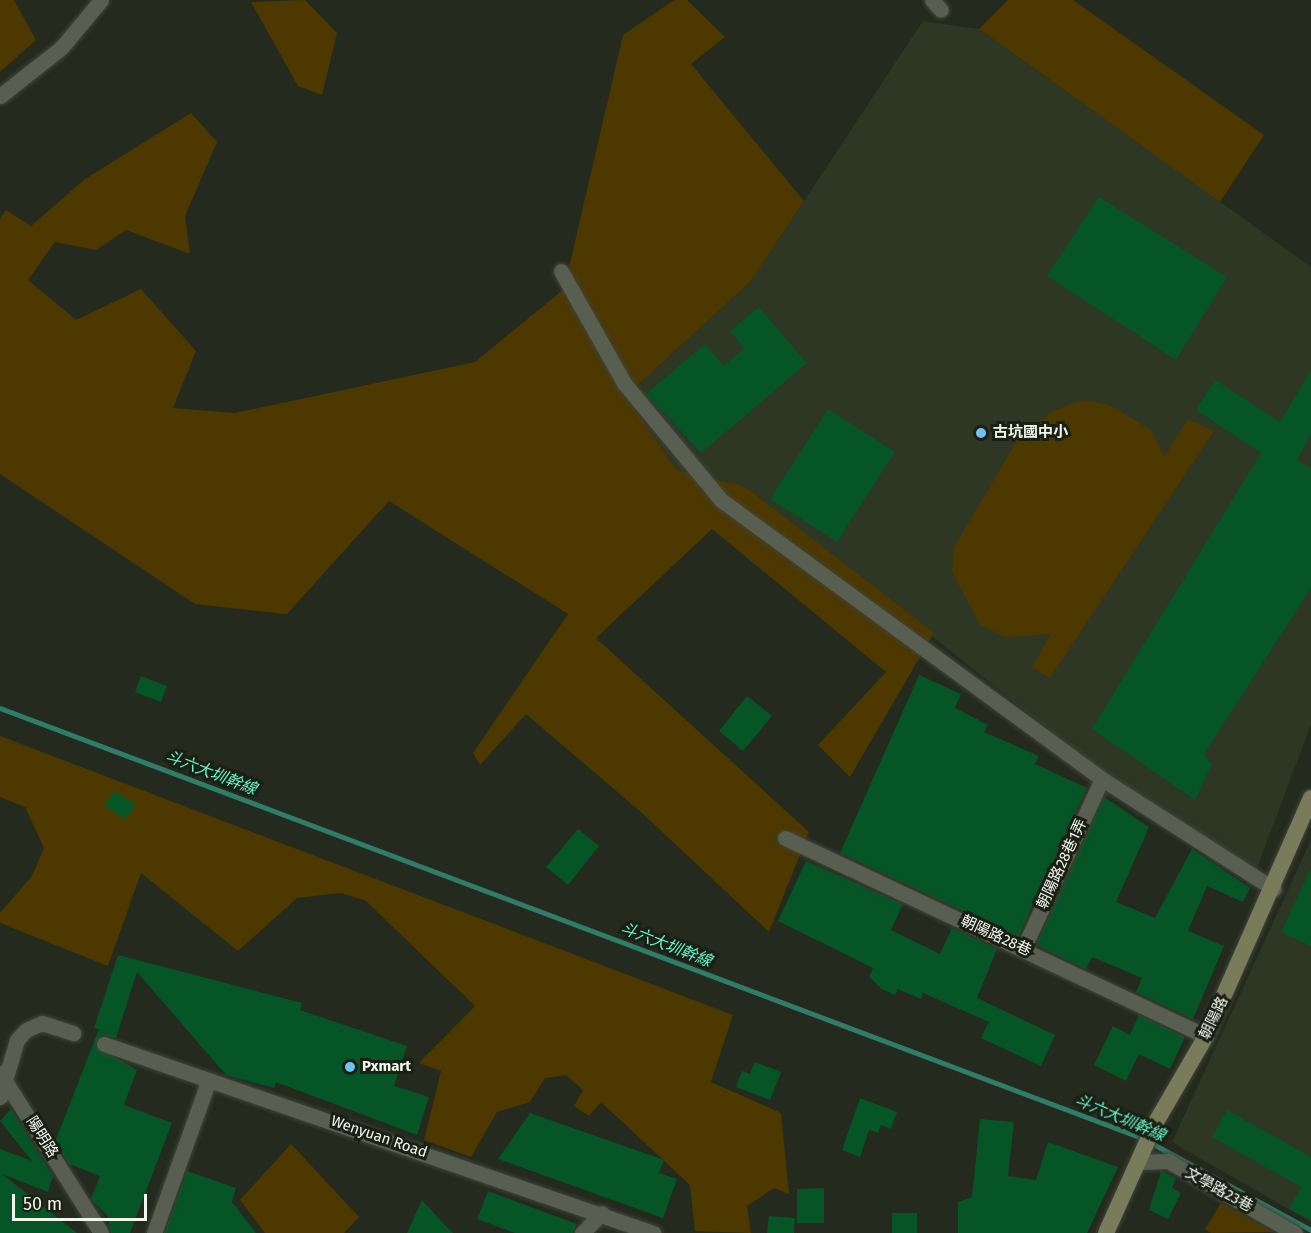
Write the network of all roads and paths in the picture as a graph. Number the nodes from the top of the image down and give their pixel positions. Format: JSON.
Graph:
{"nodes":[{"id":1,"x":101,"y":0,"type":"edge"},
{"id":2,"x":0,"y":96,"type":"edge"},
{"id":3,"x":561,"y":271,"type":"dead end"},
{"id":4,"x":1102,"y":779,"type":"junction"},
{"id":5,"x":1311,"y":798,"type":"edge"},
{"id":6,"x":785,"y":838,"type":"dead end"},
{"id":7,"x":1274,"y":890,"type":"junction"},
{"id":8,"x":1023,"y":949,"type":"junction"},
{"id":9,"x":73,"y":1033,"type":"dead end"},
{"id":10,"x":1206,"y":1036,"type":"junction"},
{"id":11,"x":104,"y":1044,"type":"dead end"},
{"id":12,"x":3,"y":1076,"type":"edge"},
{"id":13,"x":208,"y":1083,"type":"junction"},
{"id":14,"x":0,"y":1096,"type":"edge"},
{"id":15,"x":1139,"y":1162,"type":"junction"},
{"id":16,"x":602,"y":1213,"type":"junction"},
{"id":17,"x":101,"y":1233,"type":"edge"},
{"id":18,"x":154,"y":1233,"type":"edge"},
{"id":19,"x":582,"y":1233,"type":"edge"},
{"id":20,"x":653,"y":1233,"type":"edge"},
{"id":21,"x":1106,"y":1233,"type":"edge"},
{"id":22,"x":1295,"y":1233,"type":"edge"}],
"edges":[{"from":1,"to":2,"type":"street"},
{"from":3,"to":4,"type":"street"},
{"from":4,"to":7,"type":"street"},
{"from":4,"to":8,"type":"street","name":"朝陽路28巷1弄"},
{"from":5,"to":7,"type":"main road","name":"朝陽路"},
{"from":6,"to":8,"type":"street","name":"朝陽路28巷"},
{"from":7,"to":10,"type":"main road","name":"朝陽路"},
{"from":8,"to":10,"type":"street","name":"朝陽路28巷"},
{"from":9,"to":12,"type":"street"},
{"from":10,"to":15,"type":"main road","name":"朝陽路"},
{"from":11,"to":13,"type":"street","name":"Wenyuan Road"},
{"from":12,"to":14,"type":"street"},
{"from":12,"to":17,"type":"street","name":"陽明路"},
{"from":13,"to":16,"type":"street","name":"Wenyuan Road"},
{"from":13,"to":18,"type":"street"},
{"from":15,"to":21,"type":"main road","name":"朝陽路"},
{"from":15,"to":22,"type":"street","name":"文學路23巷"},
{"from":16,"to":19,"type":"street"},
{"from":16,"to":20,"type":"street","name":"Wenyuan Road"}]}
